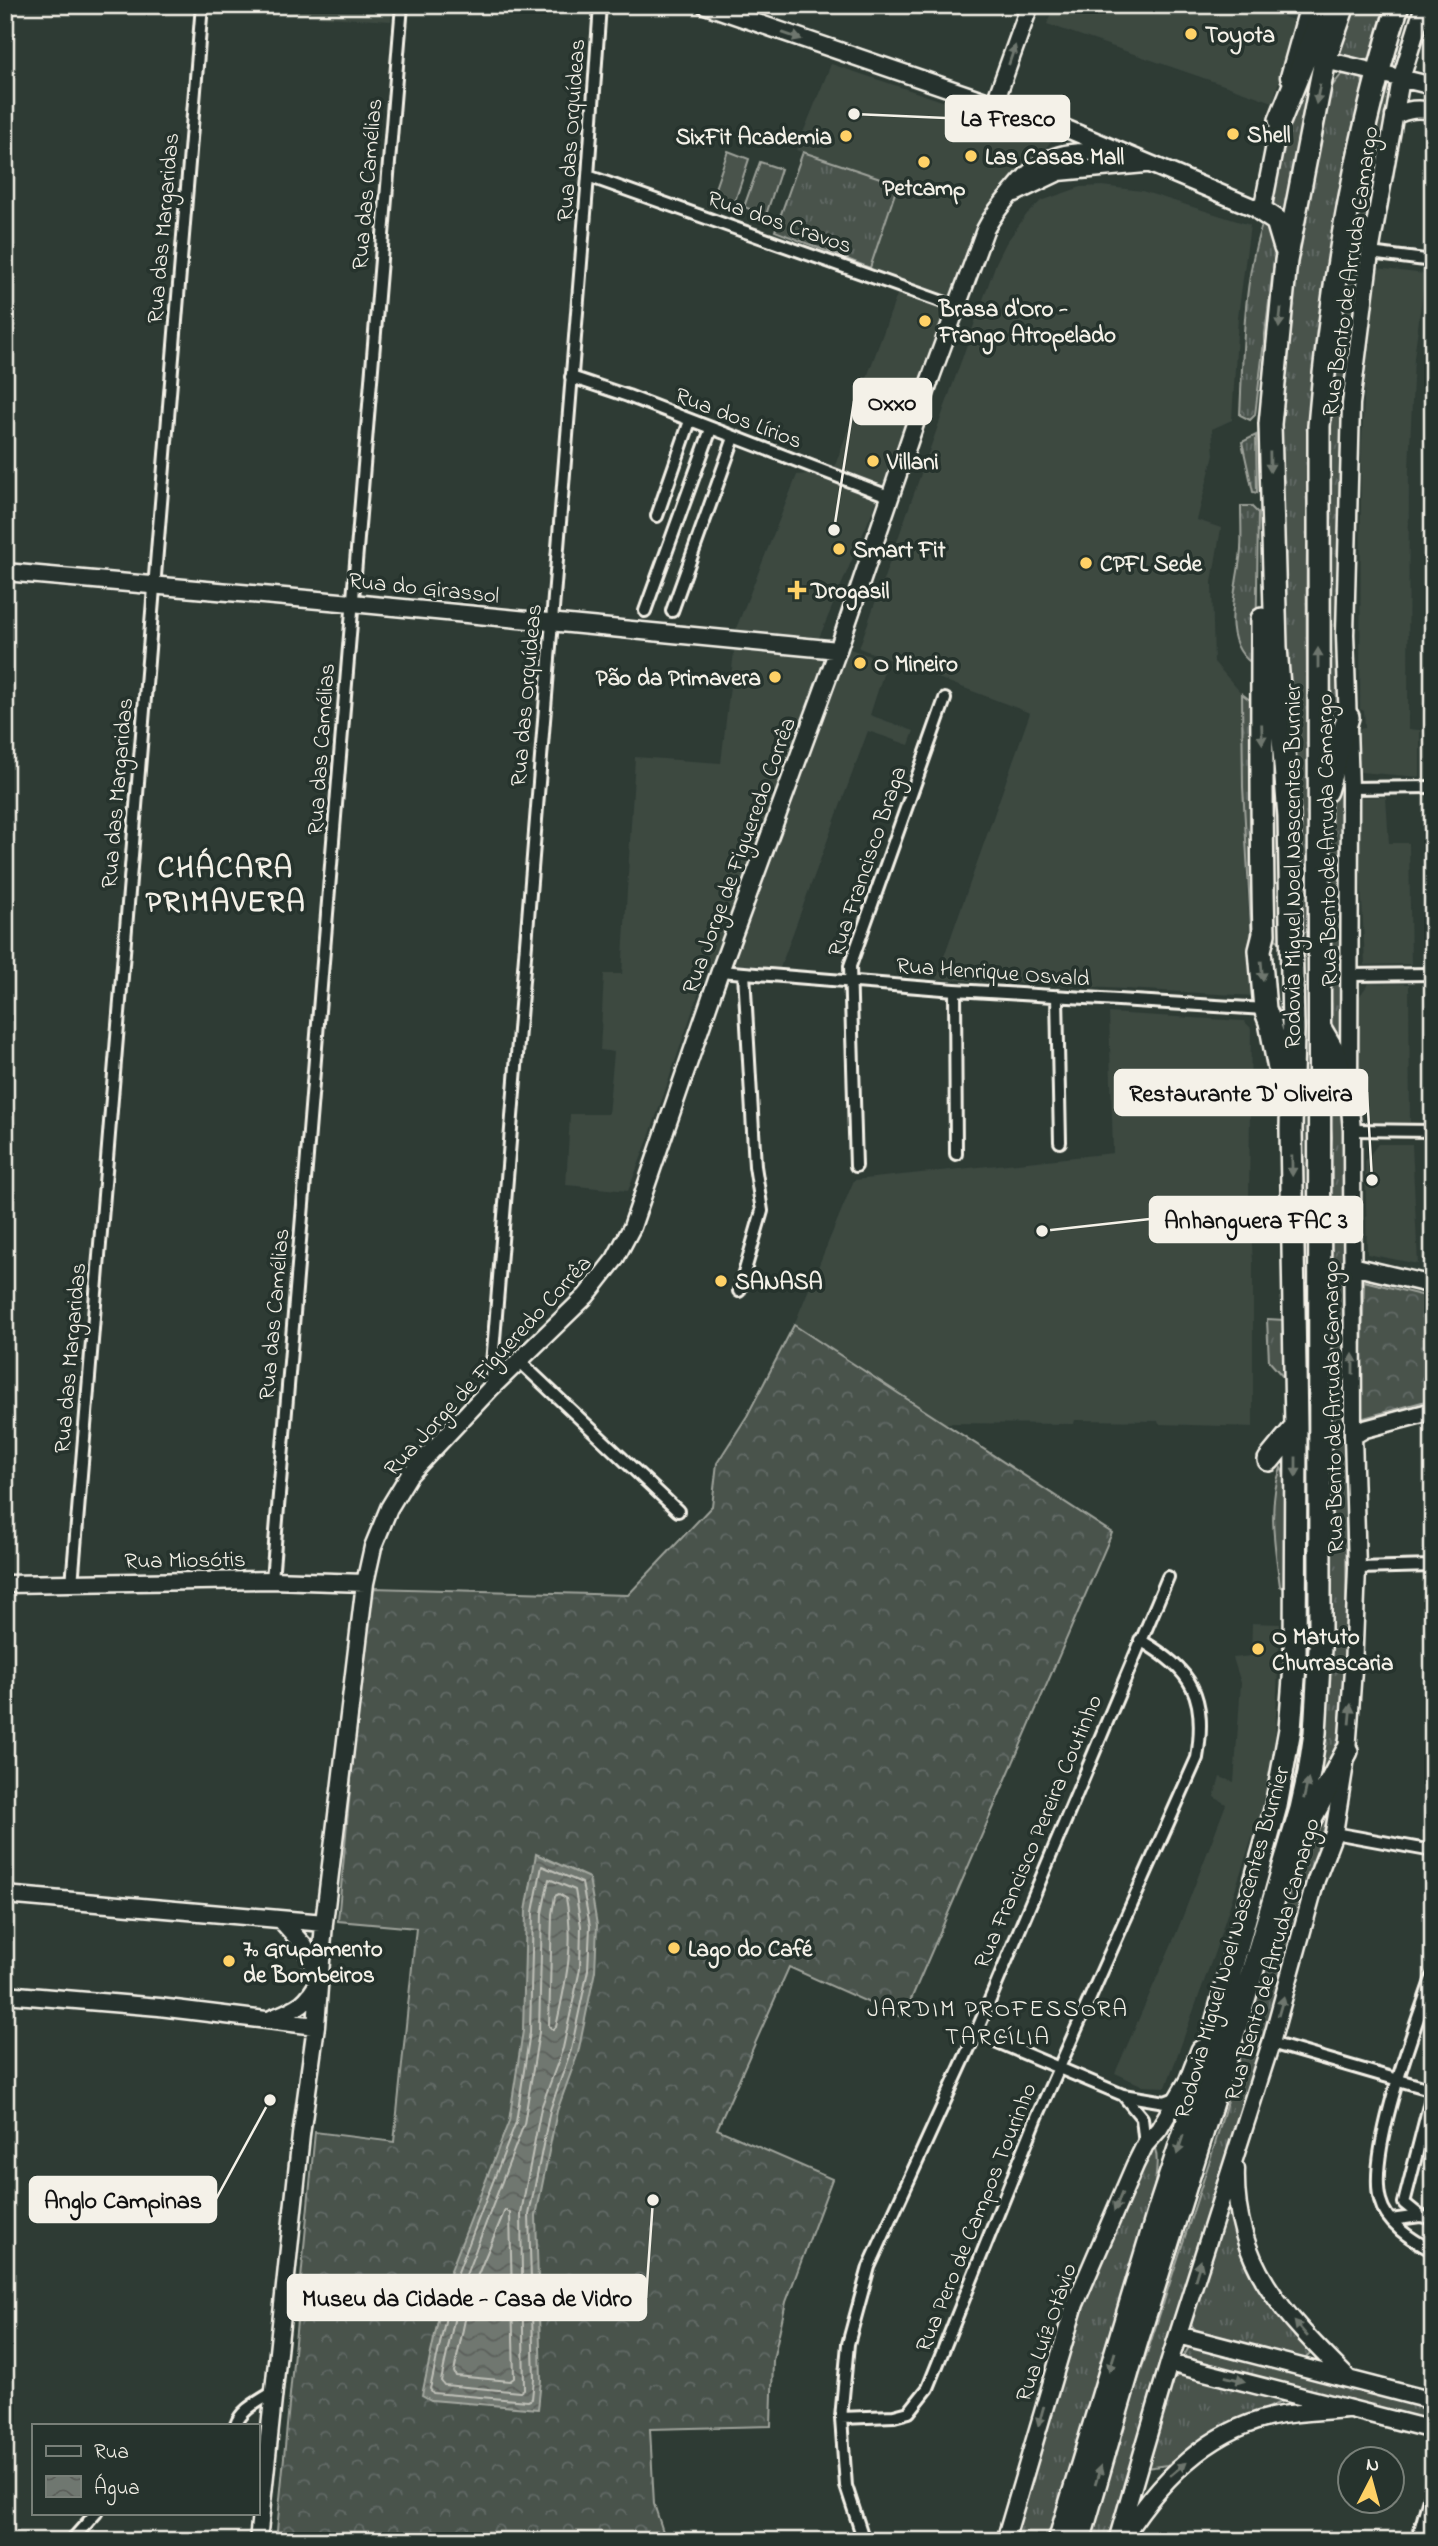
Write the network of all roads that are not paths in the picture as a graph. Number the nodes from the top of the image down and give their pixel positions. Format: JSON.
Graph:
{"nodes":[{"id":1,"x":202,"y":5,"type":"edge"},
{"id":2,"x":402,"y":5,"type":"edge"},
{"id":3,"x":600,"y":5,"type":"edge"},
{"id":4,"x":705,"y":5,"type":"edge"},
{"id":5,"x":1030,"y":5,"type":"edge"},
{"id":6,"x":1309,"y":5,"type":"edge"},
{"id":7,"x":1326,"y":5,"type":"edge"},
{"id":8,"x":1345,"y":5,"type":"edge"},
{"id":9,"x":1396,"y":5,"type":"edge"},
{"id":10,"x":1424,"y":5,"type":"edge"},
{"id":11,"x":1325,"y":60,"type":"junction"},
{"id":12,"x":1377,"y":73,"type":"junction"},
{"id":13,"x":1401,"y":79,"type":"junction"},
{"id":14,"x":1433,"y":86,"type":"edge"},
{"id":15,"x":994,"y":104,"type":"junction"},
{"id":16,"x":1433,"y":111,"type":"edge"},
{"id":17,"x":1394,"y":116,"type":"junction"},
{"id":18,"x":1280,"y":120,"type":"junction"},
{"id":19,"x":1067,"y":129,"type":"junction"},
{"id":20,"x":1117,"y":151,"type":"junction"},
{"id":21,"x":1070,"y":153,"type":"junction"},
{"id":22,"x":1149,"y":163,"type":"junction"},
{"id":23,"x":1073,"y":170,"type":"junction"},
{"id":24,"x":588,"y":176,"type":"junction"},
{"id":25,"x":1267,"y":183,"type":"junction"},
{"id":26,"x":1227,"y":195,"type":"junction"},
{"id":27,"x":1007,"y":198,"type":"junction"},
{"id":28,"x":1262,"y":211,"type":"junction"},
{"id":29,"x":1370,"y":253,"type":"junction"},
{"id":30,"x":1286,"y":261,"type":"junction"},
{"id":31,"x":1433,"y":261,"type":"edge"},
{"id":32,"x":957,"y":307,"type":"junction"},
{"id":33,"x":571,"y":377,"type":"junction"},
{"id":34,"x":690,"y":421,"type":"junction"},
{"id":35,"x":710,"y":429,"type":"junction"},
{"id":36,"x":734,"y":438,"type":"junction"},
{"id":37,"x":891,"y":497,"type":"junction"},
{"id":38,"x":1270,"y":499,"type":"junction"},
{"id":39,"x":657,"y":516,"type":"dead end"},
{"id":40,"x":5,"y":572,"type":"edge"},
{"id":41,"x":154,"y":586,"type":"junction"},
{"id":42,"x":352,"y":603,"type":"junction"},
{"id":43,"x":645,"y":611,"type":"dead end"},
{"id":44,"x":672,"y":611,"type":"dead end"},
{"id":45,"x":552,"y":622,"type":"junction"},
{"id":46,"x":838,"y":650,"type":"junction"},
{"id":47,"x":945,"y":699,"type":"dead end"},
{"id":48,"x":1348,"y":717,"type":"junction"},
{"id":49,"x":1433,"y":787,"type":"edge"},
{"id":50,"x":1350,"y":788,"type":"junction"},
{"id":51,"x":1321,"y":810,"type":"junction"},
{"id":52,"x":1319,"y":922,"type":"junction"},
{"id":53,"x":1264,"y":934,"type":"junction"},
{"id":54,"x":1290,"y":951,"type":"junction"},
{"id":55,"x":720,"y":971,"type":"junction"},
{"id":56,"x":744,"y":973,"type":"junction"},
{"id":57,"x":1433,"y":974,"type":"edge"},
{"id":58,"x":1350,"y":975,"type":"junction"},
{"id":59,"x":850,"y":982,"type":"junction"},
{"id":60,"x":955,"y":990,"type":"junction"},
{"id":61,"x":1058,"y":996,"type":"junction"},
{"id":62,"x":1265,"y":1009,"type":"junction"},
{"id":63,"x":1319,"y":1026,"type":"junction"},
{"id":64,"x":1349,"y":1097,"type":"junction"},
{"id":65,"x":1291,"y":1129,"type":"junction"},
{"id":66,"x":1352,"y":1130,"type":"junction"},
{"id":67,"x":1433,"y":1131,"type":"edge"},
{"id":68,"x":1060,"y":1142,"type":"dead end"},
{"id":69,"x":956,"y":1154,"type":"dead end"},
{"id":70,"x":856,"y":1167,"type":"dead end"},
{"id":71,"x":1352,"y":1266,"type":"junction"},
{"id":72,"x":1433,"y":1285,"type":"edge"},
{"id":73,"x":739,"y":1291,"type":"dead end"},
{"id":74,"x":518,"y":1360,"type":"junction"},
{"id":75,"x":490,"y":1389,"type":"junction"},
{"id":76,"x":1433,"y":1411,"type":"edge"},
{"id":77,"x":1296,"y":1427,"type":"junction"},
{"id":78,"x":1353,"y":1436,"type":"junction"},
{"id":79,"x":1269,"y":1460,"type":"dead end"},
{"id":80,"x":678,"y":1511,"type":"dead end"},
{"id":81,"x":1433,"y":1566,"type":"edge"},
{"id":82,"x":1357,"y":1568,"type":"junction"},
{"id":83,"x":1168,"y":1577,"type":"dead end"},
{"id":84,"x":272,"y":1580,"type":"junction"},
{"id":85,"x":365,"y":1583,"type":"junction"},
{"id":86,"x":5,"y":1584,"type":"edge"},
{"id":87,"x":72,"y":1584,"type":"junction"},
{"id":88,"x":1140,"y":1640,"type":"junction"},
{"id":89,"x":1347,"y":1751,"type":"junction"},
{"id":90,"x":1334,"y":1833,"type":"junction"},
{"id":91,"x":1433,"y":1851,"type":"edge"},
{"id":92,"x":1284,"y":1864,"type":"junction"},
{"id":93,"x":5,"y":1895,"type":"edge"},
{"id":94,"x":281,"y":1920,"type":"junction"},
{"id":95,"x":324,"y":1923,"type":"junction"},
{"id":96,"x":1433,"y":1975,"type":"edge"},
{"id":97,"x":320,"y":1979,"type":"junction"},
{"id":98,"x":1225,"y":1989,"type":"junction"},
{"id":99,"x":5,"y":1994,"type":"edge"},
{"id":100,"x":271,"y":2019,"type":"junction"},
{"id":101,"x":316,"y":2025,"type":"junction"},
{"id":102,"x":976,"y":2033,"type":"junction"},
{"id":103,"x":1271,"y":2043,"type":"junction"},
{"id":104,"x":1058,"y":2069,"type":"junction"},
{"id":105,"x":1399,"y":2080,"type":"junction"},
{"id":106,"x":1433,"y":2090,"type":"edge"},
{"id":107,"x":1123,"y":2095,"type":"junction"},
{"id":108,"x":1178,"y":2097,"type":"junction"},
{"id":109,"x":1145,"y":2145,"type":"junction"},
{"id":110,"x":1237,"y":2152,"type":"junction"},
{"id":111,"x":1420,"y":2216,"type":"junction"},
{"id":112,"x":1433,"y":2219,"type":"edge"},
{"id":113,"x":1391,"y":2220,"type":"junction"},
{"id":114,"x":1433,"y":2251,"type":"edge"},
{"id":115,"x":1178,"y":2335,"type":"junction"},
{"id":116,"x":1169,"y":2363,"type":"junction"},
{"id":117,"x":1348,"y":2378,"type":"junction"},
{"id":118,"x":273,"y":2392,"type":"junction"},
{"id":119,"x":1433,"y":2401,"type":"edge"},
{"id":120,"x":1346,"y":2409,"type":"junction"},
{"id":121,"x":841,"y":2418,"type":"junction"},
{"id":122,"x":237,"y":2421,"type":"edge"},
{"id":123,"x":1433,"y":2430,"type":"edge"},
{"id":124,"x":261,"y":2475,"type":"edge"},
{"id":125,"x":1433,"y":2484,"type":"edge"},
{"id":126,"x":95,"y":2514,"type":"edge"},
{"id":127,"x":71,"y":2541,"type":"edge"},
{"id":128,"x":258,"y":2541,"type":"edge"},
{"id":129,"x":864,"y":2541,"type":"edge"},
{"id":130,"x":1005,"y":2541,"type":"edge"},
{"id":131,"x":1059,"y":2541,"type":"edge"},
{"id":132,"x":1079,"y":2541,"type":"edge"},
{"id":133,"x":1119,"y":2541,"type":"edge"},
{"id":134,"x":1417,"y":2541,"type":"edge"}],
"edges":[{"from":1,"to":41,"type":"street","name":"Rua das Margaridas"},
{"from":2,"to":42,"type":"street","name":"Rua das Camélias"},
{"from":3,"to":24,"type":"street","name":"Rua das Orquídeas"},
{"from":4,"to":15,"type":"street","one_way":true},
{"from":15,"to":5,"type":"street","one_way":true},
{"from":6,"to":18,"type":"street"},
{"from":7,"to":18,"type":"highway"},
{"from":8,"to":11,"type":"highway","name":"Rodovia Miguel Noel Nascentes Burnier"},
{"from":9,"to":12,"type":"highway","name":"Rodovia Miguel Noel Nascentes Burnier"},
{"from":10,"to":13,"type":"street","name":"Rua Bento de Arruda Camargo"},
{"from":11,"to":12,"type":"street"},
{"from":11,"to":30,"type":"highway","name":"Rodovia Miguel Noel Nascentes Burnier","one_way":true},
{"from":12,"to":13,"type":"street"},
{"from":51,"to":12,"type":"highway","name":"Rodovia Miguel Noel Nascentes Burnier","one_way":true},
{"from":13,"to":14,"type":"street"},
{"from":13,"to":17,"type":"street","name":"Rua Bento de Arruda Camargo"},
{"from":15,"to":19,"type":"street"},
{"from":16,"to":17,"type":"street"},
{"from":17,"to":29,"type":"street","name":"Rua Bento de Arruda Camargo"},
{"from":18,"to":25,"type":"street"},
{"from":19,"to":20,"type":"street"},
{"from":19,"to":21,"type":"street"},
{"from":20,"to":21,"type":"street","name":"Rua Jorge de Figueredo Corrêa"},
{"from":20,"to":22,"type":"street"},
{"from":21,"to":23,"type":"street"},
{"from":21,"to":27,"type":"street","name":"Rua Jorge de Figueredo Corrêa"},
{"from":22,"to":23,"type":"street","name":"Rua Jorge de Figueredo Corrêa"},
{"from":22,"to":26,"type":"street"},
{"from":23,"to":27,"type":"street","name":"Rua Jorge de Figueredo Corrêa"},
{"from":24,"to":32,"type":"street","name":"Rua dos Cravos"},
{"from":24,"to":33,"type":"street","name":"Rua das Orquídeas"},
{"from":25,"to":26,"type":"street"},
{"from":25,"to":28,"type":"street"},
{"from":26,"to":28,"type":"street"},
{"from":27,"to":32,"type":"street","name":"Rua Jorge de Figueredo Corrêa"},
{"from":28,"to":30,"type":"highway"},
{"from":29,"to":31,"type":"street"},
{"from":29,"to":48,"type":"street","name":"Rua Bento de Arruda Camargo"},
{"from":30,"to":38,"type":"highway","name":"Rodovia Miguel Noel Nascentes Burnier","one_way":true},
{"from":32,"to":37,"type":"street","name":"Rua Jorge de Figueredo Corrêa"},
{"from":33,"to":34,"type":"street","name":"Rua dos Lírios"},
{"from":33,"to":45,"type":"street","name":"Rua das Orquídeas"},
{"from":34,"to":35,"type":"street","name":"Rua dos Lírios"},
{"from":34,"to":39,"type":"street"},
{"from":35,"to":36,"type":"street","name":"Rua dos Lírios"},
{"from":35,"to":43,"type":"street"},
{"from":36,"to":37,"type":"street","name":"Rua dos Lírios"},
{"from":36,"to":44,"type":"street"},
{"from":37,"to":46,"type":"street","name":"Rua Jorge de Figueredo Corrêa"},
{"from":38,"to":53,"type":"highway","one_way":true},
{"from":38,"to":54,"type":"highway","name":"Rodovia Miguel Noel Nascentes Burnier"},
{"from":40,"to":41,"type":"street","name":"Rua do Girassol"},
{"from":41,"to":42,"type":"street","name":"Rua do Girassol"},
{"from":41,"to":87,"type":"street","name":"Rua das Margaridas"},
{"from":42,"to":45,"type":"street","name":"Rua do Girassol"},
{"from":42,"to":84,"type":"street","name":"Rua das Camélias"},
{"from":45,"to":46,"type":"street","name":"Rua do Girassol"},
{"from":45,"to":75,"type":"street","name":"Rua das Orquídeas"},
{"from":46,"to":55,"type":"street","name":"Rua Jorge de Figueredo Corrêa"},
{"from":47,"to":59,"type":"street","name":"Rua Francisco Braga"},
{"from":48,"to":50,"type":"street","name":"Rua Bento de Arruda Camargo"},
{"from":48,"to":51,"type":"highway"},
{"from":49,"to":50,"type":"street"},
{"from":50,"to":58,"type":"street","name":"Rua Bento de Arruda Camargo"},
{"from":51,"to":52,"type":"highway","name":"Rodovia Miguel Noel Nascentes Burnier"},
{"from":52,"to":54,"type":"highway"},
{"from":52,"to":63,"type":"highway","name":"Rodovia Miguel Noel Nascentes Burnier"},
{"from":53,"to":54,"type":"highway"},
{"from":53,"to":62,"type":"highway","one_way":true},
{"from":54,"to":65,"type":"highway","name":"Rodovia Miguel Noel Nascentes Burnier"},
{"from":55,"to":56,"type":"street","name":"Rua Henrique Osvald"},
{"from":55,"to":74,"type":"street","name":"Rua Jorge de Figueredo Corrêa"},
{"from":56,"to":59,"type":"street","name":"Rua Henrique Osvald"},
{"from":56,"to":73,"type":"street"},
{"from":57,"to":58,"type":"street"},
{"from":58,"to":64,"type":"street","name":"Rua Bento de Arruda Camargo"},
{"from":59,"to":60,"type":"street","name":"Rua Henrique Osvald"},
{"from":59,"to":70,"type":"street","name":"Rua Francisco Braga"},
{"from":60,"to":61,"type":"street","name":"Rua Henrique Osvald"},
{"from":60,"to":69,"type":"street"},
{"from":61,"to":62,"type":"street","name":"Rua Henrique Osvald"},
{"from":61,"to":68,"type":"street"},
{"from":62,"to":65,"type":"highway"},
{"from":63,"to":64,"type":"highway"},
{"from":92,"to":63,"type":"highway","name":"Rodovia Miguel Noel Nascentes Burnier","one_way":true},
{"from":64,"to":66,"type":"street","name":"Rua Bento de Arruda Camargo"},
{"from":65,"to":77,"type":"highway","name":"Rodovia Miguel Noel Nascentes Burnier","one_way":true},
{"from":66,"to":67,"type":"street"},
{"from":66,"to":71,"type":"street","name":"Rua Bento de Arruda Camargo"},
{"from":71,"to":72,"type":"street"},
{"from":78,"to":71,"type":"street","name":"Rua Bento de Arruda Camargo","one_way":true},
{"from":74,"to":75,"type":"street","name":"Rua Jorge de Figueredo Corrêa"},
{"from":74,"to":80,"type":"street"},
{"from":75,"to":85,"type":"street","name":"Rua Jorge de Figueredo Corrêa"},
{"from":76,"to":78,"type":"street"},
{"from":77,"to":79,"type":"highway"},
{"from":77,"to":98,"type":"highway","name":"Rodovia Miguel Noel Nascentes Burnier","one_way":true},
{"from":78,"to":82,"type":"street","name":"Rua Bento de Arruda Camargo"},
{"from":81,"to":82,"type":"street"},
{"from":89,"to":82,"type":"street","name":"Rua Bento de Arruda Camargo","one_way":true},
{"from":83,"to":88,"type":"street","name":"Rua Francisco Pereira Coutinho"},
{"from":84,"to":85,"type":"street","name":"Rua Miosótis"},
{"from":84,"to":87,"type":"street","name":"Rua Miosótis"},
{"from":85,"to":95,"type":"street","name":"Rua Jorge de Figueredo Corrêa"},
{"from":86,"to":87,"type":"street","name":"Rua Miosótis"},
{"from":88,"to":102,"type":"street","name":"Rua Francisco Pereira Coutinho"},
{"from":88,"to":104,"type":"street","name":"Rua Pero de Campos Tourinho"},
{"from":89,"to":90,"type":"street","name":"Rua Bento de Arruda Camargo"},
{"from":89,"to":92,"type":"highway"},
{"from":90,"to":91,"type":"street"},
{"from":103,"to":90,"type":"street","name":"Rua Bento de Arruda Camargo","one_way":true},
{"from":132,"to":92,"type":"highway","name":"Rodovia Miguel Noel Nascentes Burnier","one_way":true},
{"from":93,"to":94,"type":"street"},
{"from":94,"to":95,"type":"street"},
{"from":94,"to":97,"type":"street"},
{"from":95,"to":97,"type":"street","name":"Rua Jorge de Figueredo Corrêa"},
{"from":96,"to":105,"type":"street"},
{"from":97,"to":100,"type":"street"},
{"from":97,"to":101,"type":"street","name":"Rua Jorge de Figueredo Corrêa"},
{"from":98,"to":108,"type":"street","name":"Rua Luíz Otávio"},
{"from":98,"to":131,"type":"highway","name":"Rodovia Miguel Noel Nascentes Burnier","one_way":true},
{"from":99,"to":100,"type":"street"},
{"from":100,"to":101,"type":"street"},
{"from":101,"to":118,"type":"street","name":"Rua Jorge de Figueredo Corrêa"},
{"from":102,"to":104,"type":"street"},
{"from":102,"to":121,"type":"street","name":"Rua Francisco Pereira Coutinho"},
{"from":103,"to":105,"type":"street"},
{"from":103,"to":110,"type":"street","name":"Rua Bento de Arruda Camargo"},
{"from":104,"to":107,"type":"street"},
{"from":104,"to":121,"type":"street","name":"Rua Pero de Campos Tourinho"},
{"from":105,"to":106,"type":"street"},
{"from":105,"to":113,"type":"street"},
{"from":106,"to":111,"type":"street"},
{"from":107,"to":108,"type":"street"},
{"from":107,"to":109,"type":"street"},
{"from":108,"to":109,"type":"street","name":"Rua Luíz Otávio"},
{"from":109,"to":130,"type":"street","name":"Rua Luíz Otávio","one_way":true},
{"from":115,"to":110,"type":"street","name":"Rua Bento de Arruda Camargo","one_way":true},
{"from":117,"to":110,"type":"street","one_way":true},
{"from":111,"to":112,"type":"street"},
{"from":111,"to":113,"type":"street"},
{"from":113,"to":114,"type":"street"},
{"from":115,"to":116,"type":"street","name":"Rua Bento de Arruda Camargo"},
{"from":115,"to":117,"type":"street"},
{"from":116,"to":120,"type":"street","one_way":true},
{"from":116,"to":133,"type":"street","name":"Rua Bento de Arruda Camargo"},
{"from":117,"to":119,"type":"street"},
{"from":118,"to":122,"type":"street"},
{"from":118,"to":124,"type":"street","name":"Rua Jorge de Figueredo Corrêa"},
{"from":120,"to":123,"type":"street"},
{"from":133,"to":120,"type":"street","one_way":true},
{"from":121,"to":129,"type":"street","name":"Rua Francisco Pereira Coutinho"},
{"from":124,"to":128,"type":"street","name":"Rua Jorge de Figueredo Corrêa"},
{"from":125,"to":134,"type":"street"},
{"from":126,"to":127,"type":"street"}]}
